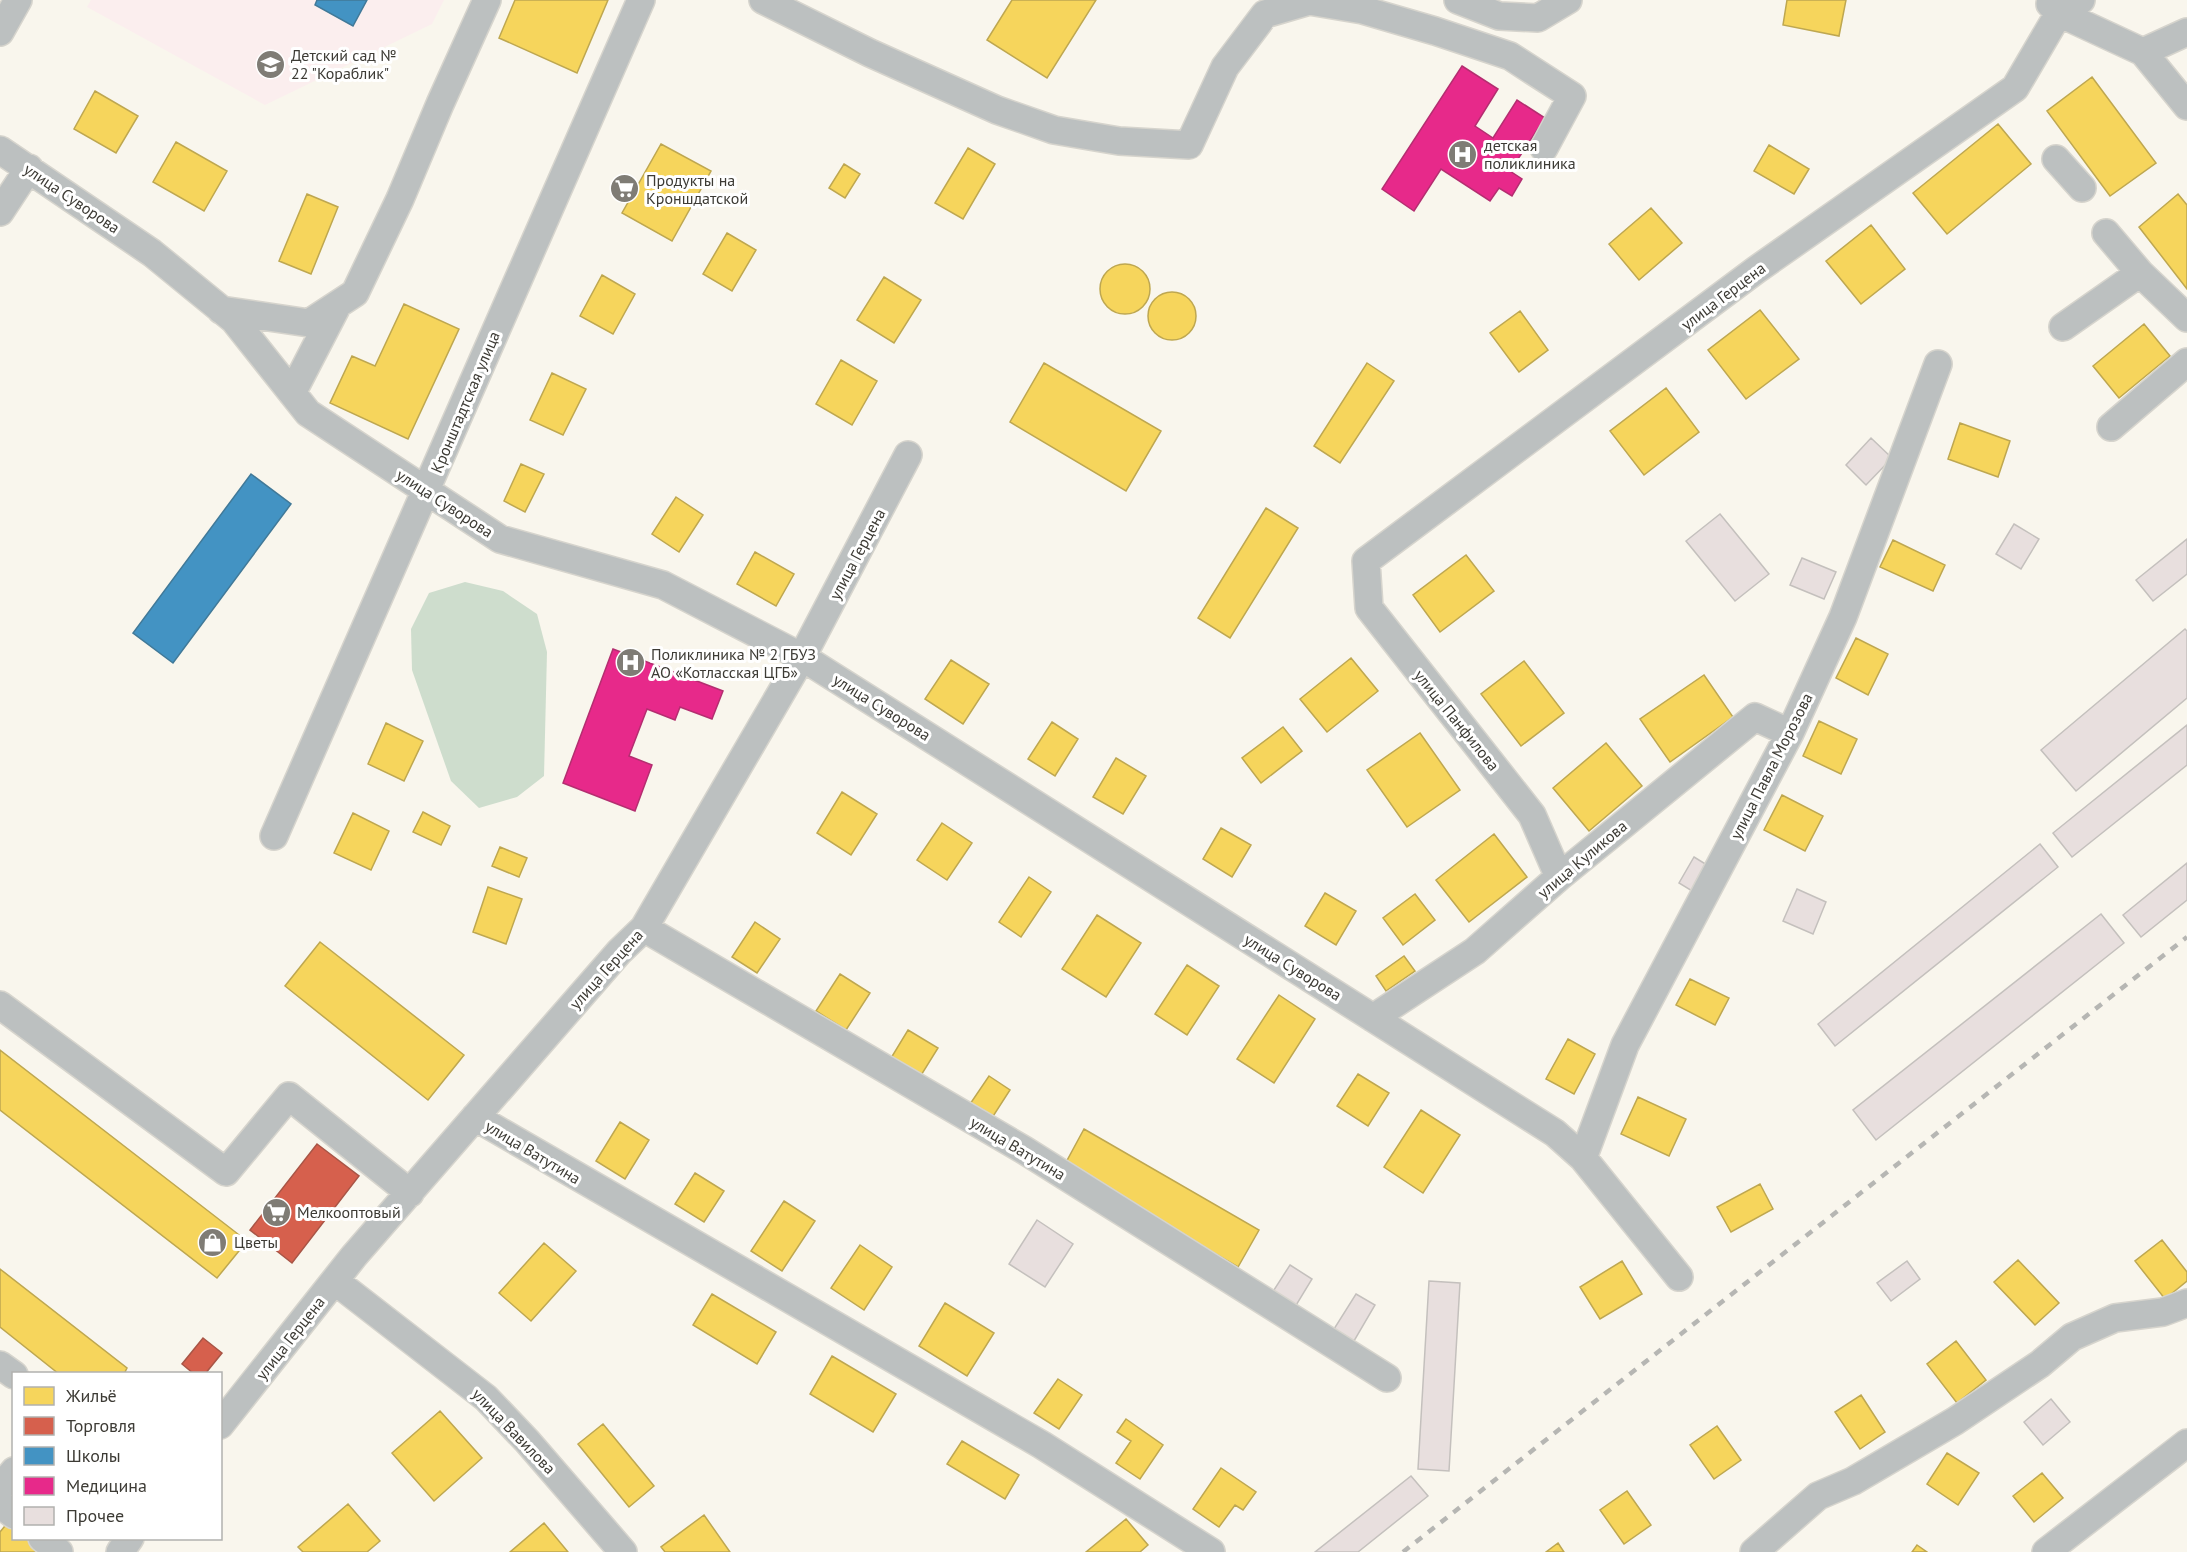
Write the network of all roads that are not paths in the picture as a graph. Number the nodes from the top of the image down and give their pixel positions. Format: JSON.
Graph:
{"nodes":[{"id":1,"x":18,"y":0,"type":"edge"},
{"id":2,"x":487,"y":0,"type":"edge"},
{"id":3,"x":640,"y":0,"type":"edge"},
{"id":4,"x":763,"y":0,"type":"edge"},
{"id":5,"x":1458,"y":0,"type":"edge"},
{"id":6,"x":1568,"y":0,"type":"edge"},
{"id":7,"x":2062,"y":4,"type":"edge"},
{"id":8,"x":0,"y":32,"type":"edge"},
{"id":9,"x":2187,"y":32,"type":"edge"},
{"id":10,"x":2143,"y":52,"type":"junction"},
{"id":11,"x":2187,"y":106,"type":"edge"},
{"id":12,"x":1544,"y":148,"type":"dead end"},
{"id":13,"x":0,"y":150,"type":"edge"},
{"id":14,"x":2056,"y":159,"type":"dead end"},
{"id":15,"x":29,"y":168,"type":"junction"},
{"id":16,"x":2082,"y":188,"type":"dead end"},
{"id":17,"x":0,"y":212,"type":"edge"},
{"id":18,"x":2106,"y":233,"type":"dead end"},
{"id":19,"x":2140,"y":273,"type":"junction"},
{"id":20,"x":338,"y":305,"type":"junction"},
{"id":21,"x":222,"y":309,"type":"junction"},
{"id":22,"x":2187,"y":318,"type":"edge"},
{"id":23,"x":2063,"y":327,"type":"dead end"},
{"id":24,"x":2187,"y":362,"type":"edge"},
{"id":25,"x":1938,"y":364,"type":"dead end"},
{"id":26,"x":292,"y":393,"type":"junction"},
{"id":27,"x":2111,"y":427,"type":"dead end"},
{"id":28,"x":908,"y":455,"type":"dead end"},
{"id":29,"x":427,"y":491,"type":"junction"},
{"id":30,"x":1366,"y":561,"type":"joint"},
{"id":31,"x":802,"y":657,"type":"junction"},
{"id":32,"x":1790,"y":733,"type":"junction"},
{"id":33,"x":274,"y":836,"type":"dead end"},
{"id":34,"x":1559,"y":877,"type":"junction"},
{"id":35,"x":644,"y":928,"type":"junction"},
{"id":36,"x":0,"y":1005,"type":"edge"},
{"id":37,"x":1373,"y":1018,"type":"junction"},
{"id":38,"x":475,"y":1117,"type":"junction"},
{"id":39,"x":1583,"y":1158,"type":"junction"},
{"id":40,"x":410,"y":1193,"type":"junction"},
{"id":41,"x":1679,"y":1278,"type":"dead end"},
{"id":42,"x":335,"y":1281,"type":"junction"},
{"id":43,"x":2187,"y":1303,"type":"edge"},
{"id":44,"x":1387,"y":1378,"type":"dead end"},
{"id":45,"x":222,"y":1422,"type":"edge"},
{"id":46,"x":2187,"y":1443,"type":"edge"},
{"id":47,"x":12,"y":1473,"type":"edge"},
{"id":48,"x":0,"y":1488,"type":"edge"},
{"id":49,"x":0,"y":1504,"type":"edge"},
{"id":50,"x":12,"y":1513,"type":"edge"},
{"id":51,"x":43,"y":1540,"type":"edge"},
{"id":52,"x":129,"y":1540,"type":"edge"},
{"id":53,"x":1194,"y":1548,"type":"edge"},
{"id":54,"x":59,"y":1552,"type":"edge"},
{"id":55,"x":120,"y":1552,"type":"edge"},
{"id":56,"x":623,"y":1552,"type":"edge"},
{"id":57,"x":1754,"y":1552,"type":"edge"},
{"id":58,"x":2046,"y":1552,"type":"edge"}],
"edges":[{"from":1,"to":8,"type":"street"},
{"from":2,"to":20,"type":"street"},
{"from":3,"to":29,"type":"street","name":"Кронштадтская улица"},
{"from":4,"to":12,"type":"street"},
{"from":5,"to":6,"type":"street"},
{"from":7,"to":10,"type":"street"},
{"from":7,"to":30,"type":"street","name":"улица Герцена"},
{"from":9,"to":10,"type":"street"},
{"from":10,"to":11,"type":"street"},
{"from":13,"to":15,"type":"street","name":"улица Суворова"},
{"from":14,"to":16,"type":"street"},
{"from":15,"to":17,"type":"street"},
{"from":15,"to":21,"type":"street","name":"улица Суворова"},
{"from":18,"to":19,"type":"street"},
{"from":19,"to":22,"type":"street"},
{"from":19,"to":23,"type":"street"},
{"from":20,"to":21,"type":"street"},
{"from":20,"to":26,"type":"street"},
{"from":21,"to":26,"type":"street","name":"улица Суворова"},
{"from":24,"to":27,"type":"street"},
{"from":25,"to":32,"type":"street","name":"улица Павла Морозова"},
{"from":26,"to":29,"type":"street","name":"улица Суворова"},
{"from":28,"to":31,"type":"street","name":"улица Герцена"},
{"from":29,"to":31,"type":"street","name":"улица Суворова"},
{"from":29,"to":33,"type":"street","name":"Кронштадтская улица"},
{"from":30,"to":34,"type":"street","name":"улица Панфилова"},
{"from":31,"to":35,"type":"street","name":"улица Герцена"},
{"from":31,"to":37,"type":"street","name":"улица Суворова"},
{"from":32,"to":34,"type":"street","name":"улица Куликова"},
{"from":32,"to":39,"type":"street","name":"улица Павла Морозова"},
{"from":34,"to":37,"type":"street","name":"улица Куликова"},
{"from":35,"to":38,"type":"street","name":"улица Герцена"},
{"from":35,"to":44,"type":"street","name":"улица Ватутина"},
{"from":36,"to":40,"type":"street"},
{"from":37,"to":39,"type":"street","name":"улица Суворова"},
{"from":38,"to":40,"type":"street","name":"улица Герцена"},
{"from":38,"to":53,"type":"street","name":"улица Ватутина"},
{"from":39,"to":41,"type":"street","name":"улица Суворова"},
{"from":40,"to":42,"type":"street","name":"улица Герцена"},
{"from":42,"to":45,"type":"street","name":"улица Герцена"},
{"from":42,"to":56,"type":"street","name":"улица Вавилова"},
{"from":43,"to":57,"type":"street"},
{"from":46,"to":58,"type":"street"},
{"from":47,"to":48,"type":"street"},
{"from":49,"to":50,"type":"street"},
{"from":51,"to":54,"type":"street"},
{"from":52,"to":55,"type":"street"}]}
